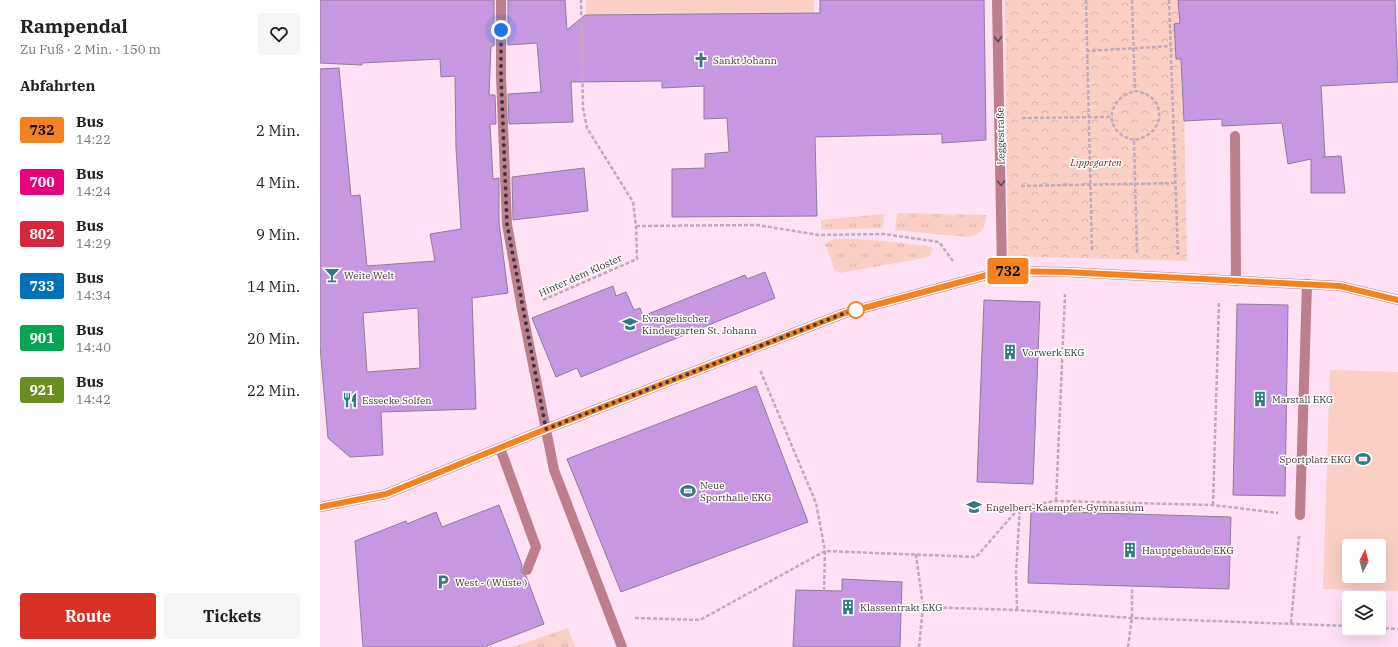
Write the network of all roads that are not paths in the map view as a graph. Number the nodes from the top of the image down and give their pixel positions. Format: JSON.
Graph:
{"nodes":[{"id":1,"x":501,"y":0,"type":"edge"},
{"id":2,"x":998,"y":0,"type":"edge"},
{"id":3,"x":1235,"y":136,"type":"dead end"},
{"id":4,"x":1002,"y":271,"type":"junction"},
{"id":5,"x":1236,"y":281,"type":"junction"},
{"id":6,"x":1307,"y":284,"type":"junction"},
{"id":7,"x":1398,"y":300,"type":"edge"},
{"id":8,"x":546,"y":429,"type":"junction"},
{"id":9,"x":500,"y":448,"type":"junction"},
{"id":10,"x":320,"y":508,"type":"edge"},
{"id":11,"x":1300,"y":515,"type":"road end"},
{"id":12,"x":527,"y":570,"type":"dead end"},
{"id":13,"x":622,"y":647,"type":"edge"}],
"edges":[{"from":1,"to":8,"type":"street"},
{"from":2,"to":4,"type":"street","name":"Leggestraße","one_way":true},
{"from":3,"to":5,"type":"street"},
{"from":4,"to":5,"type":"street"},
{"from":4,"to":8,"type":"street"},
{"from":5,"to":6,"type":"street"},
{"from":6,"to":7,"type":"street"},
{"from":6,"to":11,"type":"street"},
{"from":8,"to":9,"type":"street"},
{"from":8,"to":13,"type":"street"},
{"from":9,"to":10,"type":"street"},
{"from":9,"to":12,"type":"street"}]}
